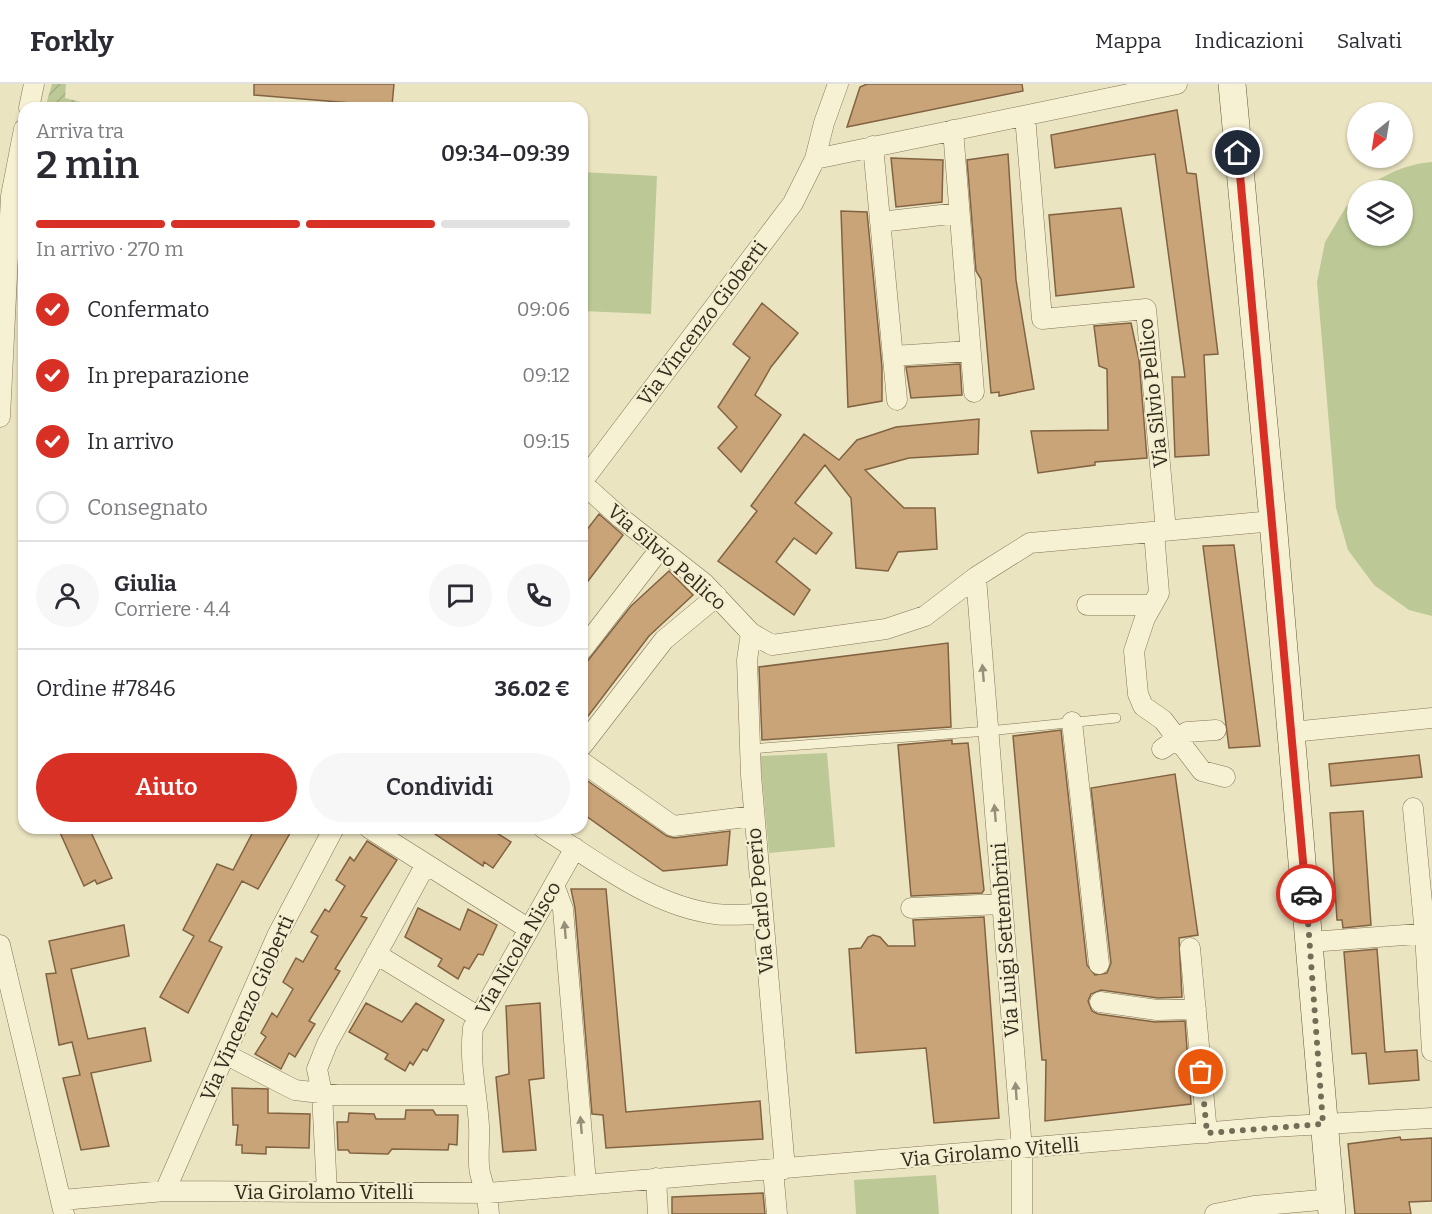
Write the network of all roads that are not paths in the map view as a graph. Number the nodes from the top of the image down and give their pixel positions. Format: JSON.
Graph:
{"nodes":[{"id":1,"x":34,"y":84,"type":"edge"},
{"id":2,"x":838,"y":84,"type":"edge"},
{"id":3,"x":1177,"y":84,"type":"edge"},
{"id":4,"x":1232,"y":84,"type":"edge"},
{"id":5,"x":30,"y":102,"type":"edge"},
{"id":6,"x":1025,"y":116,"type":"junction"},
{"id":7,"x":953,"y":130,"type":"junction"},
{"id":8,"x":873,"y":146,"type":"junction"},
{"id":9,"x":815,"y":159,"type":"junction"},
{"id":10,"x":18,"y":160,"type":"edge"},
{"id":11,"x":959,"y":213,"type":"junction"},
{"id":12,"x":880,"y":222,"type":"junction"},
{"id":13,"x":970,"y":351,"type":"junction"},
{"id":14,"x":893,"y":356,"type":"junction"},
{"id":15,"x":974,"y":392,"type":"dead end"},
{"id":16,"x":897,"y":400,"type":"dead end"},
{"id":17,"x":0,"y":417,"type":"edge"},
{"id":18,"x":588,"y":474,"type":"edge"},
{"id":19,"x":588,"y":487,"type":"edge"},
{"id":20,"x":1274,"y":521,"type":"junction"},
{"id":21,"x":1160,"y":532,"type":"junction"},
{"id":22,"x":660,"y":549,"type":"junction"},
{"id":23,"x":976,"y":577,"type":"junction"},
{"id":24,"x":717,"y":596,"type":"junction"},
{"id":25,"x":1087,"y":605,"type":"dead end"},
{"id":26,"x":1152,"y":605,"type":"junction"},
{"id":27,"x":751,"y":633,"type":"junction"},
{"id":28,"x":588,"y":642,"type":"edge"},
{"id":29,"x":1116,"y":718,"type":"dead end"},
{"id":30,"x":1432,"y":718,"type":"edge"},
{"id":31,"x":1072,"y":722,"type":"junction"},
{"id":32,"x":1216,"y":730,"type":"dead end"},
{"id":33,"x":988,"y":731,"type":"junction"},
{"id":34,"x":1292,"y":732,"type":"junction"},
{"id":35,"x":588,"y":738,"type":"edge"},
{"id":36,"x":1170,"y":745,"type":"junction"},
{"id":37,"x":750,"y":749,"type":"junction"},
{"id":38,"x":588,"y":766,"type":"edge"},
{"id":39,"x":1225,"y":777,"type":"dead end"},
{"id":40,"x":1413,"y":808,"type":"dead end"},
{"id":41,"x":754,"y":816,"type":"junction"},
{"id":42,"x":331,"y":834,"type":"edge"},
{"id":43,"x":378,"y":834,"type":"edge"},
{"id":44,"x":553,"y":834,"type":"edge"},
{"id":45,"x":575,"y":848,"type":"junction"},
{"id":46,"x":426,"y":864,"type":"junction"},
{"id":47,"x":554,"y":885,"type":"junction"},
{"id":48,"x":1002,"y":904,"type":"junction"},
{"id":49,"x":911,"y":908,"type":"dead end"},
{"id":50,"x":761,"y":914,"type":"junction"},
{"id":51,"x":529,"y":929,"type":"junction"},
{"id":52,"x":1429,"y":933,"type":"edge"},
{"id":53,"x":1310,"y":942,"type":"junction"},
{"id":54,"x":0,"y":945,"type":"edge"},
{"id":55,"x":1190,"y":948,"type":"dead end"},
{"id":56,"x":376,"y":954,"type":"junction"},
{"id":57,"x":1099,"y":963,"type":"dead end"},
{"id":58,"x":1100,"y":1002,"type":"dead end"},
{"id":59,"x":1196,"y":1009,"type":"junction"},
{"id":60,"x":479,"y":1017,"type":"junction"},
{"id":61,"x":1431,"y":1051,"type":"edge"},
{"id":62,"x":225,"y":1054,"type":"junction"},
{"id":63,"x":322,"y":1093,"type":"junction"},
{"id":64,"x":474,"y":1095,"type":"junction"},
{"id":65,"x":1432,"y":1118,"type":"edge"},
{"id":66,"x":1323,"y":1124,"type":"junction"},
{"id":67,"x":1207,"y":1133,"type":"junction"},
{"id":68,"x":1022,"y":1149,"type":"junction"},
{"id":69,"x":779,"y":1169,"type":"junction"},
{"id":70,"x":656,"y":1178,"type":"junction"},
{"id":71,"x":586,"y":1183,"type":"junction"},
{"id":72,"x":165,"y":1191,"type":"junction"},
{"id":73,"x":327,"y":1192,"type":"junction"},
{"id":74,"x":488,"y":1193,"type":"junction"},
{"id":75,"x":63,"y":1207,"type":"edge"},
{"id":76,"x":1331,"y":1207,"type":"edge"},
{"id":77,"x":1255,"y":1210,"type":"edge"},
{"id":78,"x":489,"y":1214,"type":"edge"},
{"id":79,"x":658,"y":1214,"type":"edge"},
{"id":80,"x":777,"y":1214,"type":"edge"},
{"id":81,"x":1022,"y":1214,"type":"edge"},
{"id":82,"x":1215,"y":1214,"type":"edge"}],
"edges":[{"from":1,"to":5,"type":"street"},
{"from":2,"to":9,"type":"street","name":"Via Vincenzo Gioberti"},
{"from":3,"to":6,"type":"street"},
{"from":4,"to":20,"type":"main road"},
{"from":6,"to":7,"type":"street"},
{"from":6,"to":21,"type":"street","name":"Via Silvio Pellico"},
{"from":7,"to":8,"type":"street"},
{"from":7,"to":11,"type":"street"},
{"from":8,"to":9,"type":"street"},
{"from":8,"to":12,"type":"street"},
{"from":9,"to":18,"type":"street","name":"Via Vincenzo Gioberti"},
{"from":10,"to":17,"type":"street"},
{"from":11,"to":12,"type":"street"},
{"from":11,"to":13,"type":"street"},
{"from":12,"to":14,"type":"street"},
{"from":13,"to":14,"type":"street"},
{"from":13,"to":15,"type":"street"},
{"from":14,"to":16,"type":"street"},
{"from":19,"to":22,"type":"street","name":"Via Silvio Pellico"},
{"from":20,"to":21,"type":"street","name":"Via Silvio Pellico"},
{"from":20,"to":34,"type":"main road"},
{"from":21,"to":23,"type":"street","name":"Via Silvio Pellico"},
{"from":21,"to":26,"type":"street","name":"Via Silvio Pellico"},
{"from":22,"to":24,"type":"street","name":"Via Silvio Pellico"},
{"from":22,"to":28,"type":"street"},
{"from":23,"to":27,"type":"street","name":"Via Silvio Pellico"},
{"from":33,"to":23,"type":"street","name":"Via Luigi Settembrini","one_way":true},
{"from":24,"to":27,"type":"street","name":"Via Silvio Pellico"},
{"from":24,"to":35,"type":"street"},
{"from":25,"to":26,"type":"street"},
{"from":26,"to":36,"type":"street","name":"Via Silvio Pellico"},
{"from":27,"to":37,"type":"street","name":"Via Carlo Poerio"},
{"from":29,"to":31,"type":"lane"},
{"from":30,"to":34,"type":"street"},
{"from":31,"to":33,"type":"lane"},
{"from":31,"to":57,"type":"street"},
{"from":32,"to":36,"type":"street"},
{"from":33,"to":37,"type":"lane"},
{"from":48,"to":33,"type":"street","name":"Via Luigi Settembrini","one_way":true},
{"from":34,"to":53,"type":"main road"},
{"from":36,"to":39,"type":"street","name":"Via Silvio Pellico"},
{"from":37,"to":41,"type":"street","name":"Via Carlo Poerio"},
{"from":38,"to":41,"type":"street"},
{"from":40,"to":52,"type":"street"},
{"from":41,"to":50,"type":"street","name":"Via Carlo Poerio"},
{"from":42,"to":62,"type":"street","name":"Via Vincenzo Gioberti"},
{"from":43,"to":46,"type":"street"},
{"from":44,"to":45,"type":"street"},
{"from":45,"to":47,"type":"street","name":"Via Nicola Nisco"},
{"from":45,"to":50,"type":"street"},
{"from":46,"to":51,"type":"street"},
{"from":46,"to":56,"type":"street"},
{"from":47,"to":51,"type":"street","name":"Via Nicola Nisco"},
{"from":71,"to":47,"type":"street","one_way":true},
{"from":48,"to":49,"type":"street"},
{"from":68,"to":48,"type":"street","name":"Via Luigi Settembrini","one_way":true},
{"from":50,"to":69,"type":"street","name":"Via Carlo Poerio"},
{"from":51,"to":60,"type":"street","name":"Via Nicola Nisco"},
{"from":52,"to":53,"type":"street"},
{"from":52,"to":61,"type":"street"},
{"from":53,"to":66,"type":"main road"},
{"from":54,"to":75,"type":"street"},
{"from":55,"to":59,"type":"street"},
{"from":56,"to":60,"type":"street"},
{"from":56,"to":63,"type":"street"},
{"from":58,"to":59,"type":"street"},
{"from":59,"to":67,"type":"street"},
{"from":60,"to":64,"type":"street","name":"Via Nicola Nisco"},
{"from":62,"to":63,"type":"street"},
{"from":62,"to":72,"type":"street","name":"Via Vincenzo Gioberti"},
{"from":63,"to":64,"type":"street"},
{"from":63,"to":73,"type":"street"},
{"from":64,"to":74,"type":"street","name":"Via Nicola Nisco"},
{"from":65,"to":66,"type":"street","name":"Via Girolamo Vitelli"},
{"from":66,"to":67,"type":"street","name":"Via Girolamo Vitelli"},
{"from":66,"to":76,"type":"main road"},
{"from":67,"to":68,"type":"street","name":"Via Girolamo Vitelli"},
{"from":68,"to":69,"type":"street","name":"Via Girolamo Vitelli"},
{"from":68,"to":81,"type":"street","name":"Via Luigi Settembrini"},
{"from":69,"to":70,"type":"street","name":"Via Girolamo Vitelli"},
{"from":69,"to":80,"type":"street"},
{"from":70,"to":71,"type":"street","name":"Via Girolamo Vitelli"},
{"from":70,"to":79,"type":"street"},
{"from":71,"to":74,"type":"street","name":"Via Girolamo Vitelli"},
{"from":72,"to":73,"type":"street","name":"Via Girolamo Vitelli"},
{"from":72,"to":75,"type":"street","name":"Via Girolamo Vitelli"},
{"from":73,"to":74,"type":"street","name":"Via Girolamo Vitelli"},
{"from":74,"to":78,"type":"street","name":"Via Nicola Nisco"},
{"from":76,"to":77,"type":"street"},
{"from":77,"to":82,"type":"street"}]}
